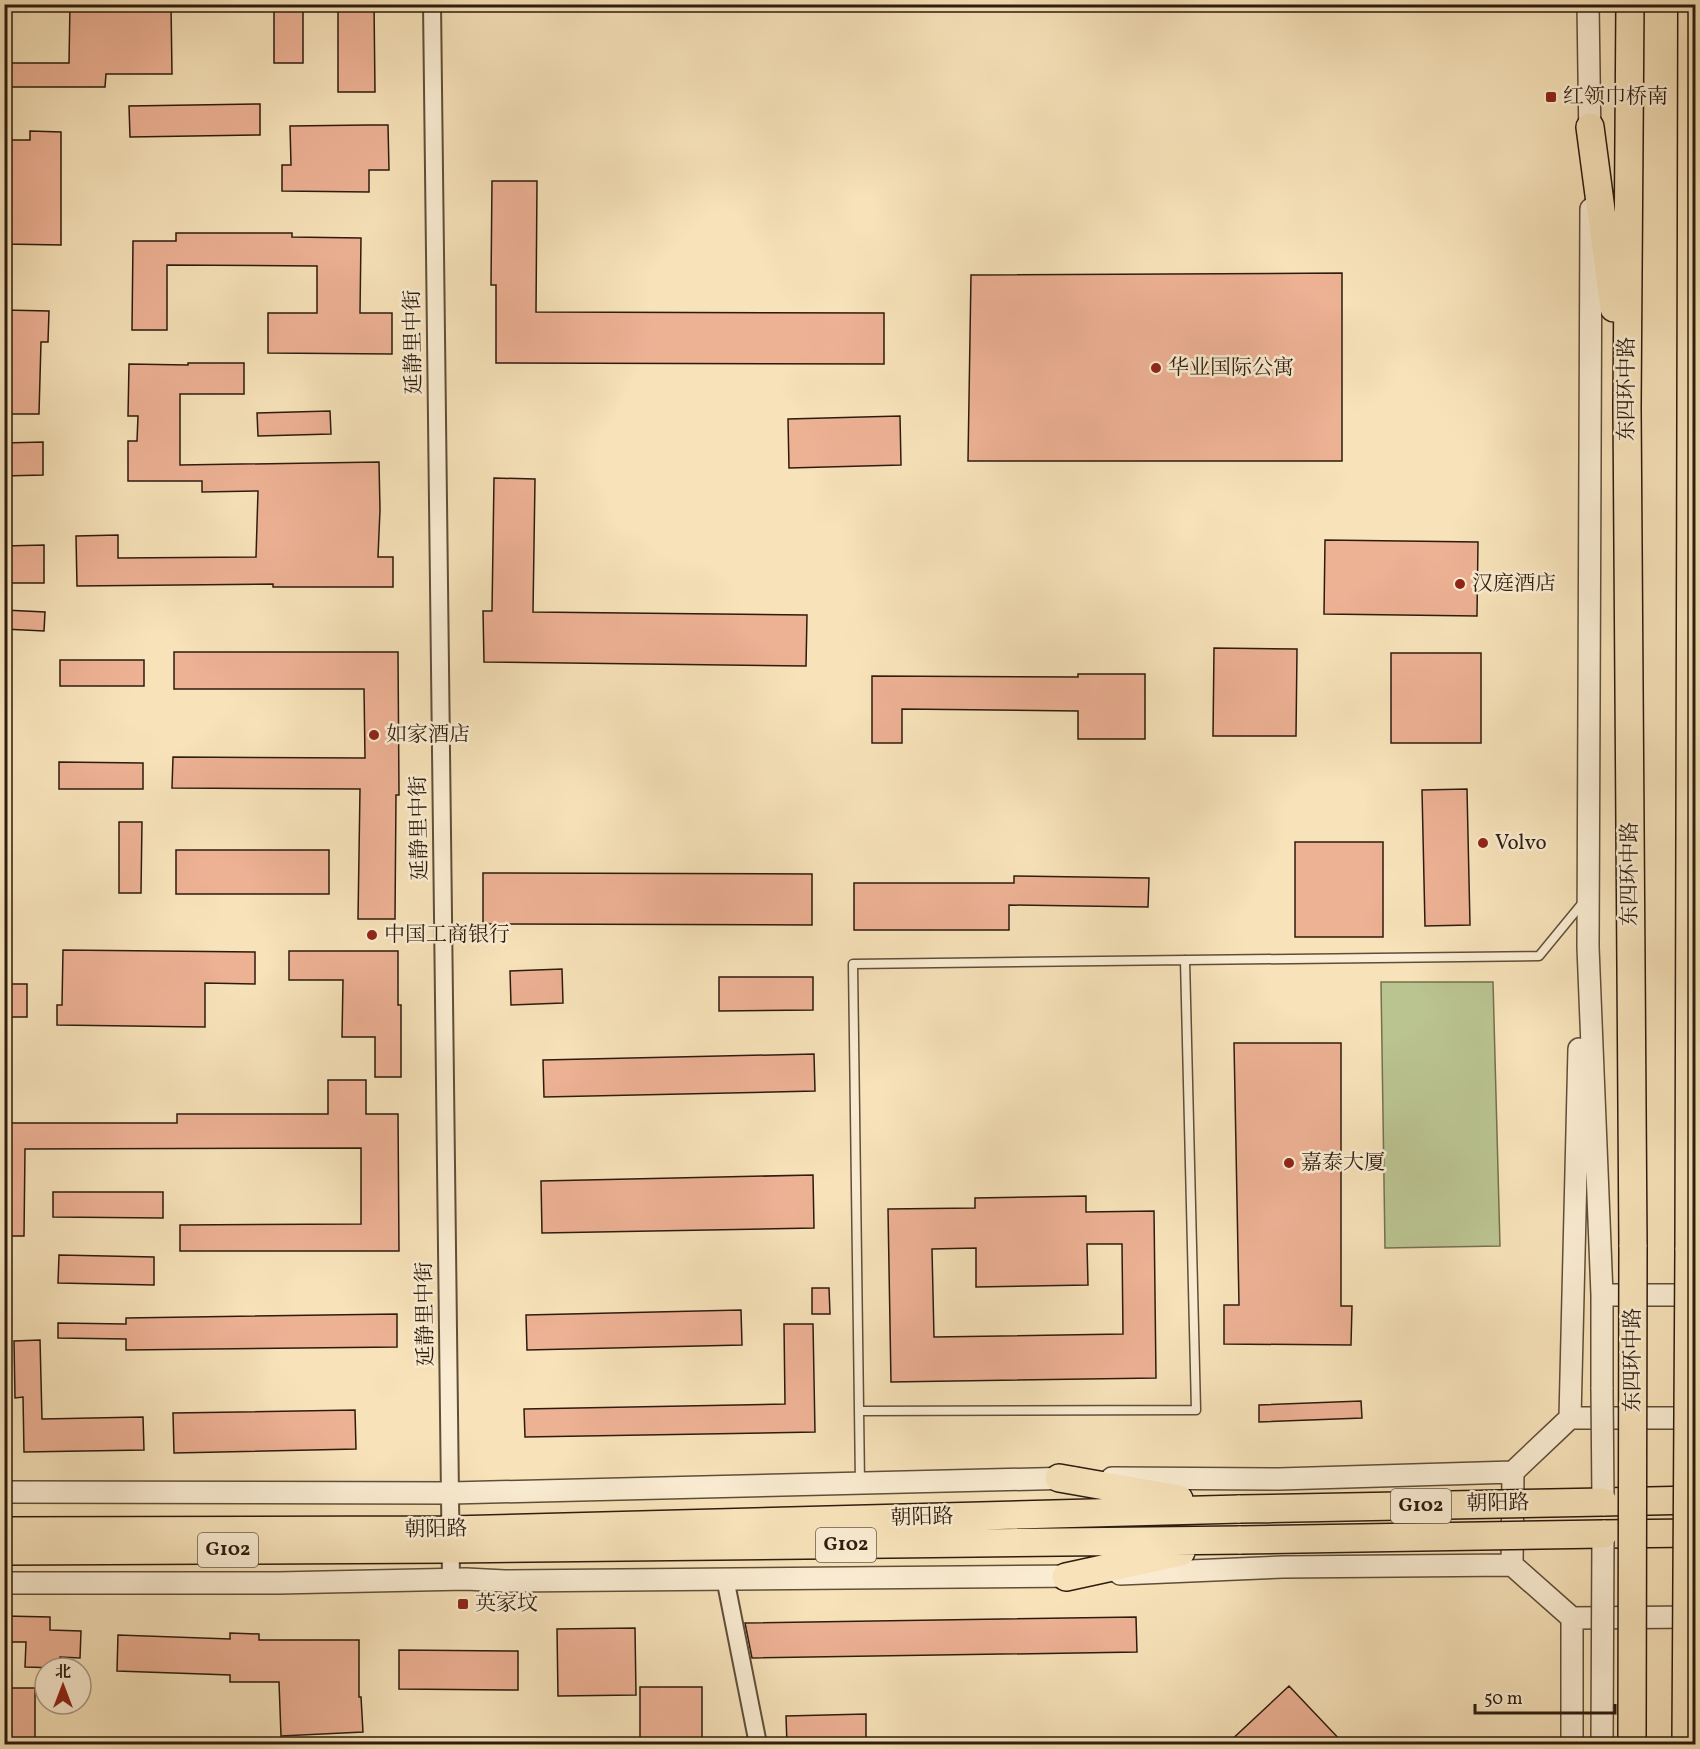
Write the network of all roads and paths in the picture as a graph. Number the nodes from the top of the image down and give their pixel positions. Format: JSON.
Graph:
{"nodes":[{"id":1,"x":432,"y":4,"type":"edge"},
{"id":2,"x":1588,"y":4,"type":"edge"},
{"id":3,"x":1630,"y":4,"type":"edge"},
{"id":4,"x":1692,"y":4,"type":"edge"},
{"id":5,"x":1590,"y":127,"type":"junction"},
{"id":6,"x":1695,"y":368,"type":"edge"},
{"id":7,"x":1691,"y":404,"type":"junction"},
{"id":8,"x":1627,"y":407,"type":"junction"},
{"id":9,"x":1587,"y":896,"type":"junction"},
{"id":10,"x":1588,"y":946,"type":"junction"},
{"id":11,"x":1185,"y":960,"type":"junction"},
{"id":12,"x":1602,"y":1294,"type":"junction"},
{"id":13,"x":1695,"y":1294,"type":"edge"},
{"id":14,"x":859,"y":1411,"type":"junction"},
{"id":15,"x":1570,"y":1418,"type":"junction"},
{"id":16,"x":1695,"y":1418,"type":"edge"},
{"id":17,"x":1513,"y":1472,"type":"junction"},
{"id":18,"x":1059,"y":1478,"type":"junction"},
{"id":19,"x":860,"y":1483,"type":"junction"},
{"id":20,"x":4,"y":1492,"type":"edge"},
{"id":21,"x":451,"y":1493,"type":"junction"},
{"id":22,"x":1695,"y":1500,"type":"edge"},
{"id":23,"x":1603,"y":1502,"type":"junction"},
{"id":24,"x":1240,"y":1509,"type":"junction"},
{"id":25,"x":4,"y":1531,"type":"edge"},
{"id":26,"x":1695,"y":1533,"type":"edge"},
{"id":27,"x":1603,"y":1534,"type":"junction"},
{"id":28,"x":451,"y":1540,"type":"junction"},
{"id":29,"x":1241,"y":1540,"type":"junction"},
{"id":30,"x":4,"y":1551,"type":"edge"},
{"id":31,"x":1512,"y":1565,"type":"junction"},
{"id":32,"x":1066,"y":1577,"type":"junction"},
{"id":33,"x":725,"y":1578,"type":"junction"},
{"id":34,"x":451,"y":1579,"type":"junction"},
{"id":35,"x":4,"y":1583,"type":"edge"},
{"id":36,"x":1695,"y":1617,"type":"edge"},
{"id":37,"x":1572,"y":1618,"type":"junction"},
{"id":38,"x":758,"y":1744,"type":"edge"},
{"id":39,"x":1572,"y":1744,"type":"edge"},
{"id":40,"x":1602,"y":1744,"type":"edge"},
{"id":41,"x":1632,"y":1744,"type":"edge"},
{"id":42,"x":1686,"y":1744,"type":"edge"}],
"edges":[{"from":1,"to":21,"type":"street","name":"延静里中街"},
{"from":2,"to":5,"type":"street","name":"东四环中路"},
{"from":3,"to":8,"type":"highway","name":"东四环中路"},
{"from":4,"to":7,"type":"highway"},
{"from":5,"to":8,"type":"highway"},
{"from":5,"to":9,"type":"street","name":"东四环中路"},
{"from":6,"to":7,"type":"highway"},
{"from":7,"to":42,"type":"highway","bridge":true},
{"from":8,"to":41,"type":"highway","name":"东四环中路","bridge":true},
{"from":9,"to":10,"type":"street","name":"东四环中路"},
{"from":9,"to":11,"type":"lane"},
{"from":10,"to":12,"type":"street","name":"东四环中路"},
{"from":10,"to":15,"type":"street","name":"东四环中路"},
{"from":11,"to":14,"type":"lane"},
{"from":11,"to":14,"type":"lane"},
{"from":12,"to":13,"type":"street"},
{"from":12,"to":23,"type":"street","name":"东四环中路","bridge":true},
{"from":14,"to":19,"type":"lane"},
{"from":15,"to":16,"type":"street"},
{"from":15,"to":17,"type":"street"},
{"from":17,"to":18,"type":"street","name":"朝阳路"},
{"from":17,"to":31,"type":"street"},
{"from":18,"to":19,"type":"street","name":"朝阳路"},
{"from":18,"to":24,"type":"highway"},
{"from":19,"to":21,"type":"street","name":"朝阳路"},
{"from":20,"to":21,"type":"street","name":"朝阳路"},
{"from":21,"to":28,"type":"street","name":"延静里中街"},
{"from":22,"to":23,"type":"highway","name":"朝阳路","number":"G102","bridge":true},
{"from":23,"to":24,"type":"highway","name":"朝阳路","number":"G102","bridge":true},
{"from":23,"to":27,"type":"street","name":"东四环中路"},
{"from":24,"to":28,"type":"highway","name":"朝阳路","number":"G102"},
{"from":25,"to":28,"type":"highway","name":"朝阳路","number":"G102"},
{"from":26,"to":27,"type":"highway","name":"朝阳路","number":"G102","bridge":true},
{"from":27,"to":29,"type":"highway","name":"朝阳路","number":"G102","bridge":true},
{"from":27,"to":40,"type":"street","name":"东四环中路","bridge":true},
{"from":28,"to":29,"type":"highway","name":"朝阳路","number":"G102"},
{"from":28,"to":30,"type":"highway","name":"朝阳路","number":"G102"},
{"from":28,"to":34,"type":"street","name":"延静里中街"},
{"from":29,"to":32,"type":"highway"},
{"from":31,"to":32,"type":"street"},
{"from":31,"to":37,"type":"street"},
{"from":32,"to":33,"type":"street"},
{"from":33,"to":34,"type":"street"},
{"from":33,"to":38,"type":"street"},
{"from":34,"to":35,"type":"street"},
{"from":36,"to":37,"type":"street"},
{"from":37,"to":39,"type":"street"}]}
